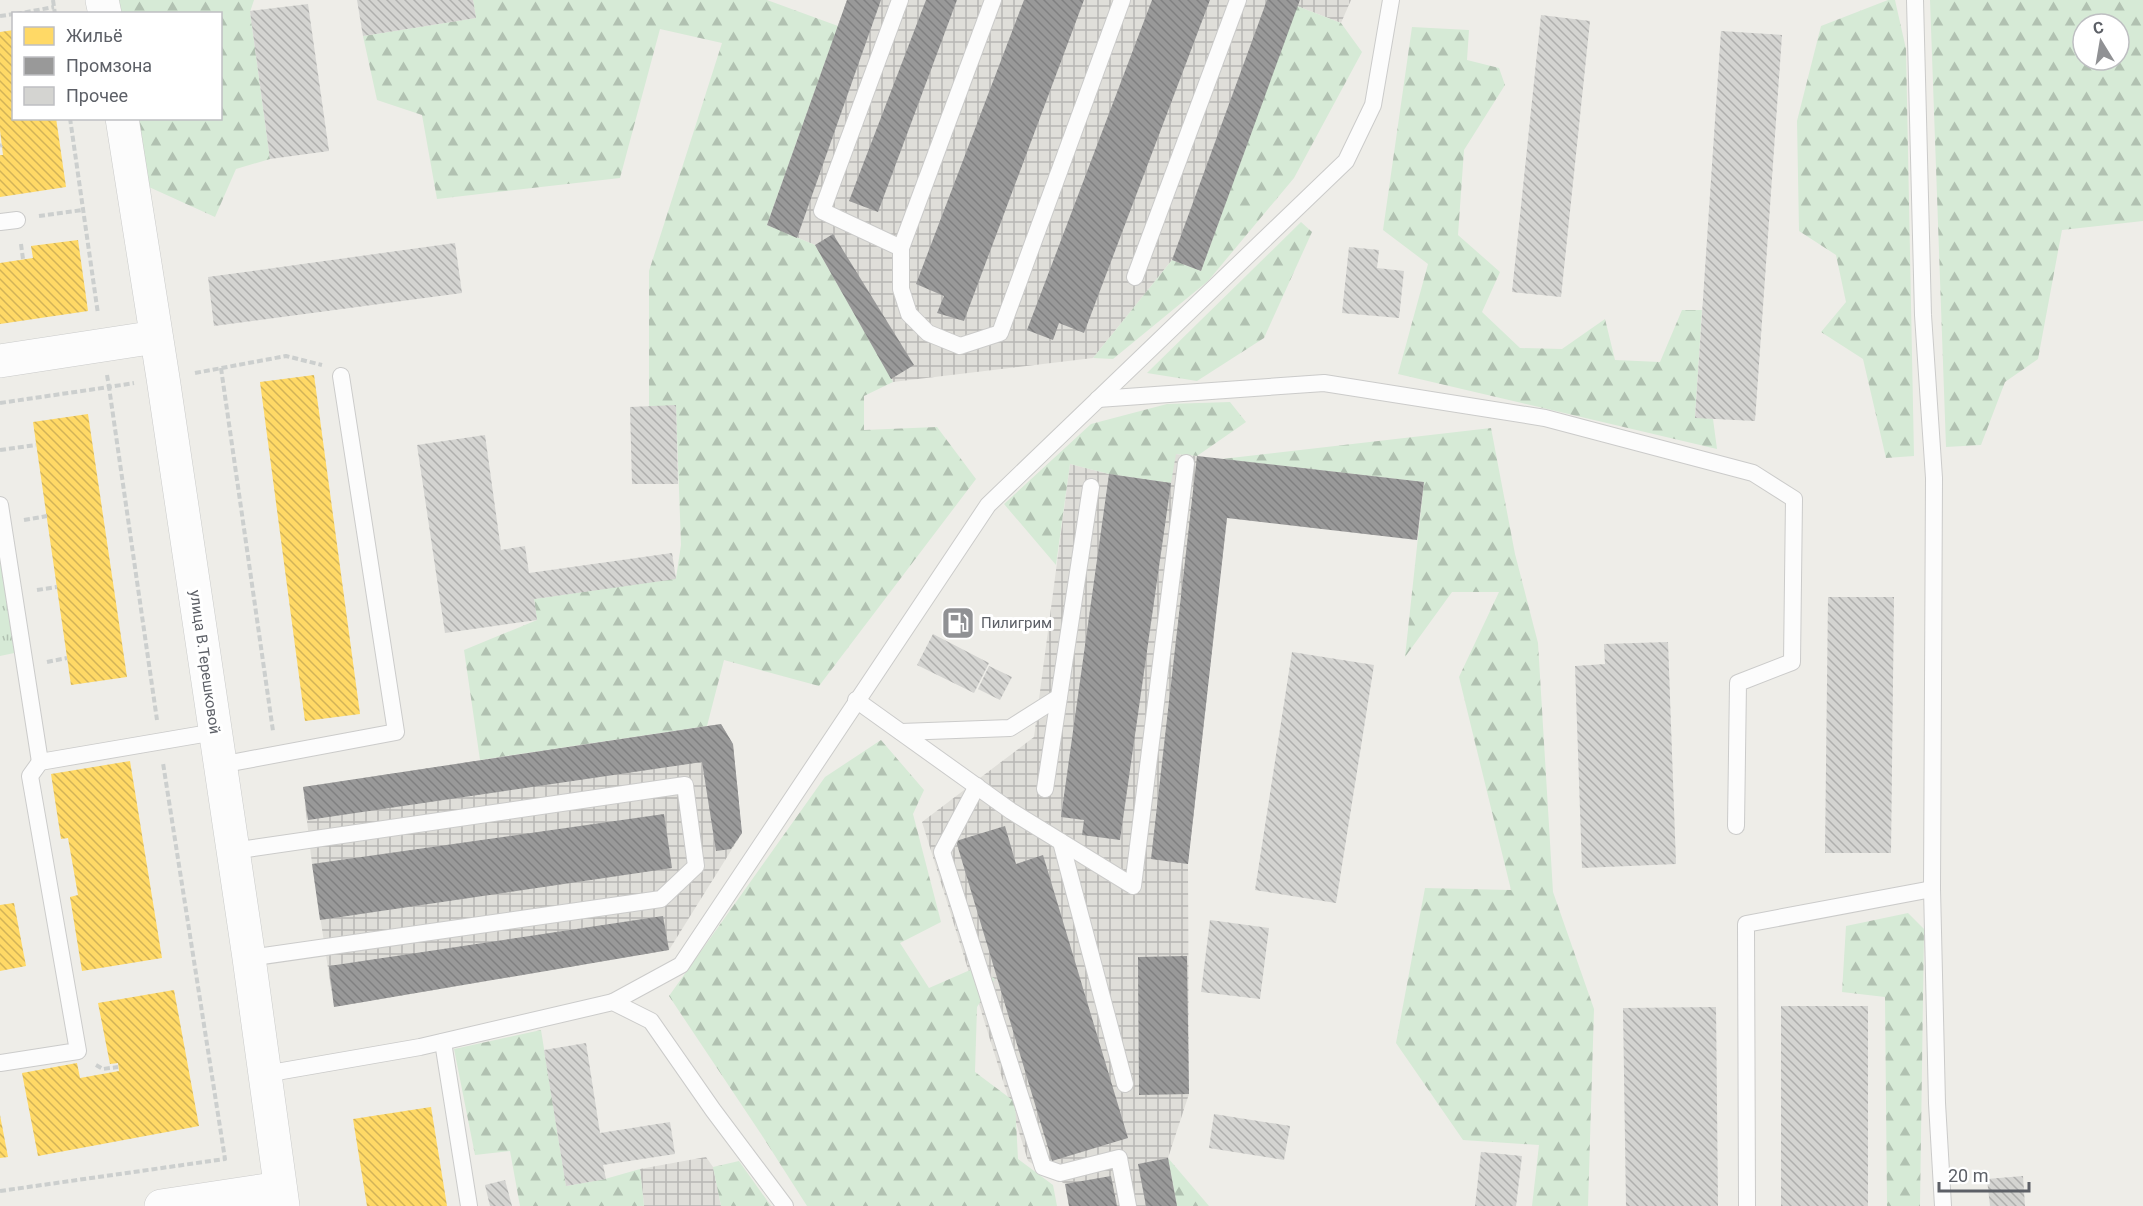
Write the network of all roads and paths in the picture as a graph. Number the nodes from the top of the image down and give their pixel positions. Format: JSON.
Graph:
{"nodes":[{"id":1,"x":53,"y":0,"type":"edge"},
{"id":2,"x":900,"y":0,"type":"edge"},
{"id":3,"x":993,"y":0,"type":"edge"},
{"id":4,"x":1122,"y":0,"type":"edge"},
{"id":5,"x":1238,"y":0,"type":"edge"},
{"id":6,"x":1391,"y":0,"type":"edge"},
{"id":7,"x":1916,"y":0,"type":"edge"},
{"id":8,"x":54,"y":7,"type":"junction"},
{"id":9,"x":26,"y":12,"type":"edge"},
{"id":10,"x":55,"y":12,"type":"edge"},
{"id":11,"x":70,"y":120,"type":"edge"},
{"id":12,"x":122,"y":120,"type":"edge"},
{"id":13,"x":83,"y":210,"type":"junction"},
{"id":14,"x":17,"y":219,"type":"joint"},
{"id":15,"x":0,"y":222,"type":"edge"},
{"id":16,"x":901,"y":248,"type":"junction"},
{"id":17,"x":1135,"y":277,"type":"dead end"},
{"id":18,"x":99,"y":321,"type":"dead end"},
{"id":19,"x":156,"y":337,"type":"junction"},
{"id":20,"x":0,"y":361,"type":"edge"},
{"id":21,"x":221,"y":368,"type":"dead end"},
{"id":22,"x":341,"y":376,"type":"dead end"},
{"id":23,"x":1098,"y":399,"type":"junction"},
{"id":24,"x":0,"y":403,"type":"edge"},
{"id":25,"x":36,"y":445,"type":"dead end"},
{"id":26,"x":0,"y":450,"type":"edge"},
{"id":27,"x":1186,"y":463,"type":"dead end"},
{"id":28,"x":1091,"y":487,"type":"dead end"},
{"id":29,"x":0,"y":505,"type":"edge"},
{"id":30,"x":1059,"y":698,"type":"junction"},
{"id":31,"x":856,"y":700,"type":"junction"},
{"id":32,"x":215,"y":732,"type":"junction"},
{"id":33,"x":901,"y":732,"type":"junction"},
{"id":34,"x":274,"y":741,"type":"dead end"},
{"id":35,"x":160,"y":742,"type":"junction"},
{"id":36,"x":40,"y":762,"type":"junction"},
{"id":37,"x":220,"y":765,"type":"junction"},
{"id":38,"x":977,"y":786,"type":"junction"},
{"id":39,"x":1045,"y":789,"type":"dead end"},
{"id":40,"x":1736,"y":826,"type":"dead end"},
{"id":41,"x":1061,"y":842,"type":"junction"},
{"id":42,"x":233,"y":851,"type":"junction"},
{"id":43,"x":1932,"y":889,"type":"junction"},
{"id":44,"x":249,"y":958,"type":"junction"},
{"id":45,"x":613,"y":1002,"type":"junction"},
{"id":46,"x":443,"y":1042,"type":"junction"},
{"id":47,"x":0,"y":1063,"type":"edge"},
{"id":48,"x":265,"y":1074,"type":"junction"},
{"id":49,"x":1125,"y":1084,"type":"dead end"},
{"id":50,"x":0,"y":1191,"type":"edge"},
{"id":51,"x":281,"y":1197,"type":"edge"},
{"id":52,"x":161,"y":1206,"type":"edge"},
{"id":53,"x":469,"y":1206,"type":"edge"},
{"id":54,"x":784,"y":1206,"type":"edge"},
{"id":55,"x":1128,"y":1206,"type":"edge"},
{"id":56,"x":1747,"y":1206,"type":"edge"},
{"id":57,"x":1943,"y":1206,"type":"edge"}],
"edges":[{"from":1,"to":8,"type":"path"},
{"from":2,"to":16,"type":"lane"},
{"from":3,"to":16,"type":"lane"},
{"from":4,"to":16,"type":"lane"},
{"from":5,"to":17,"type":"lane"},
{"from":6,"to":23,"type":"lane"},
{"from":7,"to":43,"type":"lane"},
{"from":8,"to":9,"type":"path"},
{"from":8,"to":10,"type":"path"},
{"from":11,"to":13,"type":"path"},
{"from":12,"to":19,"type":"main road","name":"улица В.Терешковой"},
{"from":13,"to":14,"type":"path"},
{"from":13,"to":18,"type":"path"},
{"from":14,"to":15,"type":"lane"},
{"from":19,"to":20,"type":"main road"},
{"from":19,"to":32,"type":"main road","name":"улица В.Терешковой"},
{"from":21,"to":34,"type":"path"},
{"from":22,"to":37,"type":"lane"},
{"from":23,"to":31,"type":"lane"},
{"from":23,"to":40,"type":"lane"},
{"from":24,"to":35,"type":"path"},
{"from":25,"to":26,"type":"path"},
{"from":27,"to":41,"type":"lane"},
{"from":28,"to":30,"type":"lane"},
{"from":29,"to":36,"type":"lane"},
{"from":30,"to":33,"type":"lane"},
{"from":30,"to":39,"type":"lane"},
{"from":31,"to":33,"type":"lane"},
{"from":31,"to":45,"type":"lane"},
{"from":32,"to":35,"type":"lane"},
{"from":32,"to":37,"type":"main road","name":"улица В.Терешковой"},
{"from":33,"to":38,"type":"lane"},
{"from":35,"to":36,"type":"lane"},
{"from":35,"to":50,"type":"path"},
{"from":36,"to":47,"type":"lane"},
{"from":37,"to":42,"type":"main road","name":"улица В.Терешковой"},
{"from":38,"to":41,"type":"lane"},
{"from":38,"to":55,"type":"lane"},
{"from":41,"to":49,"type":"lane"},
{"from":42,"to":44,"type":"main road","name":"улица В.Терешковой"},
{"from":42,"to":44,"type":"lane"},
{"from":43,"to":56,"type":"lane"},
{"from":43,"to":57,"type":"lane"},
{"from":44,"to":48,"type":"main road","name":"улица В.Терешковой"},
{"from":45,"to":46,"type":"lane"},
{"from":45,"to":54,"type":"lane"},
{"from":46,"to":48,"type":"lane"},
{"from":46,"to":53,"type":"lane"},
{"from":48,"to":51,"type":"main road","name":"улица В.Терешковой"},
{"from":51,"to":52,"type":"main road"}]}
